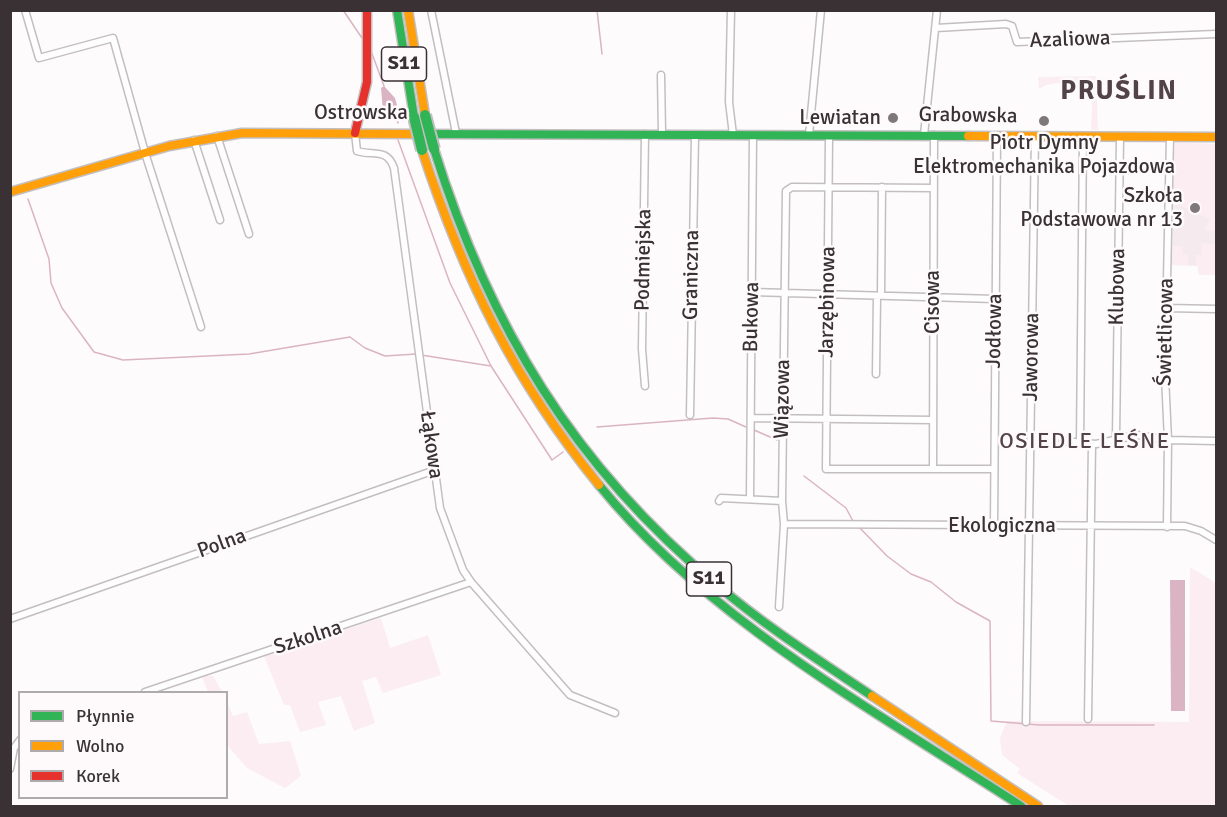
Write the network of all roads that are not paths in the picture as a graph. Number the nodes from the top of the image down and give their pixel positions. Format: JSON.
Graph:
{"nodes":[{"id":1,"x":25,"y":10,"type":"edge"},
{"id":2,"x":367,"y":10,"type":"edge"},
{"id":3,"x":398,"y":10,"type":"edge"},
{"id":4,"x":408,"y":10,"type":"edge"},
{"id":5,"x":431,"y":10,"type":"edge"},
{"id":6,"x":731,"y":10,"type":"edge"},
{"id":7,"x":821,"y":10,"type":"edge"},
{"id":8,"x":937,"y":10,"type":"edge"},
{"id":9,"x":936,"y":28,"type":"junction"},
{"id":10,"x":1216,"y":34,"type":"edge"},
{"id":11,"x":662,"y":75,"type":"dead end"},
{"id":12,"x":419,"y":116,"type":"junction"},
{"id":13,"x":355,"y":133,"type":"junction"},
{"id":14,"x":456,"y":133,"type":"junction"},
{"id":15,"x":645,"y":134,"type":"junction"},
{"id":16,"x":662,"y":134,"type":"junction"},
{"id":17,"x":720,"y":134,"type":"joint"},
{"id":18,"x":694,"y":135,"type":"junction"},
{"id":19,"x":733,"y":135,"type":"junction"},
{"id":20,"x":753,"y":135,"type":"junction"},
{"id":21,"x":809,"y":135,"type":"junction"},
{"id":22,"x":829,"y":135,"type":"junction"},
{"id":23,"x":929,"y":135,"type":"junction"},
{"id":24,"x":217,"y":136,"type":"junction"},
{"id":25,"x":998,"y":136,"type":"junction"},
{"id":26,"x":1035,"y":136,"type":"junction"},
{"id":27,"x":1083,"y":136,"type":"junction"},
{"id":28,"x":1120,"y":137,"type":"junction"},
{"id":29,"x":1170,"y":137,"type":"junction"},
{"id":30,"x":1216,"y":137,"type":"edge"},
{"id":31,"x":194,"y":140,"type":"junction"},
{"id":32,"x":145,"y":152,"type":"junction"},
{"id":33,"x":882,"y":187,"type":"junction"},
{"id":34,"x":830,"y":188,"type":"junction"},
{"id":35,"x":934,"y":188,"type":"junction"},
{"id":36,"x":10,"y":192,"type":"edge"},
{"id":37,"x":220,"y":220,"type":"dead end"},
{"id":38,"x":249,"y":234,"type":"dead end"},
{"id":39,"x":752,"y":292,"type":"junction"},
{"id":40,"x":785,"y":293,"type":"junction"},
{"id":41,"x":828,"y":295,"type":"junction"},
{"id":42,"x":879,"y":296,"type":"junction"},
{"id":43,"x":933,"y":296,"type":"junction"},
{"id":44,"x":995,"y":299,"type":"junction"},
{"id":45,"x":1166,"y":308,"type":"junction"},
{"id":46,"x":1216,"y":309,"type":"edge"},
{"id":47,"x":201,"y":327,"type":"dead end"},
{"id":48,"x":876,"y":374,"type":"dead end"},
{"id":49,"x":645,"y":386,"type":"dead end"},
{"id":50,"x":690,"y":414,"type":"dead end"},
{"id":51,"x":751,"y":418,"type":"junction"},
{"id":52,"x":783,"y":419,"type":"junction"},
{"id":53,"x":826,"y":419,"type":"junction"},
{"id":54,"x":933,"y":420,"type":"junction"},
{"id":55,"x":1116,"y":438,"type":"junction"},
{"id":56,"x":1168,"y":440,"type":"junction"},
{"id":57,"x":1063,"y":441,"type":"dead end"},
{"id":58,"x":1216,"y":441,"type":"edge"},
{"id":59,"x":1080,"y":443,"type":"junction"},
{"id":60,"x":1092,"y":444,"type":"junction"},
{"id":61,"x":933,"y":468,"type":"junction"},
{"id":62,"x":994,"y":469,"type":"junction"},
{"id":63,"x":435,"y":470,"type":"junction"},
{"id":64,"x":750,"y":499,"type":"junction"},
{"id":65,"x":719,"y":501,"type":"dead end"},
{"id":66,"x":782,"y":501,"type":"junction"},
{"id":67,"x":784,"y":524,"type":"junction"},
{"id":68,"x":994,"y":526,"type":"junction"},
{"id":69,"x":1027,"y":526,"type":"junction"},
{"id":70,"x":1090,"y":527,"type":"junction"},
{"id":71,"x":1167,"y":527,"type":"junction"},
{"id":72,"x":1216,"y":540,"type":"edge"},
{"id":73,"x":471,"y":582,"type":"junction"},
{"id":74,"x":779,"y":607,"type":"dead end"},
{"id":75,"x":10,"y":619,"type":"edge"},
{"id":76,"x":151,"y":691,"type":"edge"},
{"id":77,"x":615,"y":713,"type":"dead end"},
{"id":78,"x":1088,"y":719,"type":"dead end"},
{"id":79,"x":1026,"y":722,"type":"dead end"},
{"id":80,"x":18,"y":742,"type":"edge"},
{"id":81,"x":10,"y":769,"type":"edge"},
{"id":82,"x":1021,"y":807,"type":"edge"},
{"id":83,"x":1038,"y":807,"type":"edge"}],
"edges":[{"from":1,"to":32,"type":"street"},
{"from":2,"to":13,"type":"main road"},
{"from":3,"to":12,"type":"main road","number":"S11"},
{"from":4,"to":12,"type":"main road","number":"S11"},
{"from":5,"to":14,"type":"street"},
{"from":6,"to":19,"type":"street"},
{"from":7,"to":21,"type":"street"},
{"from":8,"to":9,"type":"street","name":"Cisowa"},
{"from":9,"to":10,"type":"street","name":"Azaliowa"},
{"from":9,"to":23,"type":"street","name":"Cisowa"},
{"from":11,"to":16,"type":"street"},
{"from":12,"to":82,"type":"main road","number":"S11","bridge":true},
{"from":12,"to":83,"type":"main road","number":"S11","bridge":true},
{"from":13,"to":14,"type":"main road","name":"Ostrowska"},
{"from":13,"to":24,"type":"main road","name":"Ostrowska"},
{"from":13,"to":63,"type":"street","name":"Łąkowa"},
{"from":14,"to":15,"type":"main road","name":"Ostrowska"},
{"from":15,"to":16,"type":"main road","name":"Ostrowska"},
{"from":15,"to":49,"type":"street","name":"Podmiejska"},
{"from":16,"to":18,"type":"main road","name":"Ostrowska"},
{"from":17,"to":18,"type":"main road","name":"Ostrowska"},
{"from":17,"to":19,"type":"main road","name":"Grabowska"},
{"from":18,"to":50,"type":"street","name":"Graniczna"},
{"from":19,"to":20,"type":"main road","name":"Grabowska"},
{"from":20,"to":21,"type":"main road","name":"Grabowska"},
{"from":20,"to":39,"type":"street","name":"Bukowa"},
{"from":21,"to":22,"type":"main road","name":"Grabowska"},
{"from":22,"to":23,"type":"main road","name":"Grabowska"},
{"from":22,"to":34,"type":"street","name":"Jarzębinowa"},
{"from":23,"to":25,"type":"main road","name":"Grabowska"},
{"from":23,"to":35,"type":"street","name":"Cisowa"},
{"from":24,"to":31,"type":"main road","name":"Ostrowska"},
{"from":24,"to":38,"type":"street"},
{"from":25,"to":26,"type":"main road","name":"Grabowska"},
{"from":25,"to":44,"type":"street","name":"Jodłowa"},
{"from":26,"to":27,"type":"main road","name":"Grabowska"},
{"from":26,"to":69,"type":"street","name":"Jaworowa"},
{"from":27,"to":28,"type":"main road","name":"Grabowska"},
{"from":27,"to":59,"type":"street"},
{"from":28,"to":29,"type":"main road","name":"Grabowska"},
{"from":28,"to":55,"type":"street","name":"Klubowa"},
{"from":29,"to":30,"type":"main road","name":"Grabowska"},
{"from":29,"to":45,"type":"street","name":"Świetlicowa"},
{"from":31,"to":32,"type":"main road","name":"Ostrowska"},
{"from":31,"to":37,"type":"street"},
{"from":32,"to":36,"type":"main road","name":"Ostrowska"},
{"from":32,"to":47,"type":"street"},
{"from":33,"to":34,"type":"street"},
{"from":33,"to":35,"type":"street"},
{"from":33,"to":42,"type":"street"},
{"from":34,"to":40,"type":"street","name":"Wiązowa"},
{"from":34,"to":41,"type":"street","name":"Jarzębinowa"},
{"from":35,"to":43,"type":"street","name":"Cisowa"},
{"from":39,"to":40,"type":"street"},
{"from":39,"to":51,"type":"street","name":"Bukowa"},
{"from":40,"to":41,"type":"street"},
{"from":40,"to":52,"type":"street","name":"Wiązowa"},
{"from":41,"to":42,"type":"street"},
{"from":41,"to":53,"type":"street","name":"Jarzębinowa"},
{"from":42,"to":43,"type":"street"},
{"from":42,"to":48,"type":"street"},
{"from":43,"to":44,"type":"street"},
{"from":43,"to":54,"type":"street","name":"Cisowa"},
{"from":44,"to":62,"type":"street","name":"Jodłowa"},
{"from":45,"to":46,"type":"street"},
{"from":45,"to":56,"type":"street","name":"Świetlicowa"},
{"from":51,"to":52,"type":"street"},
{"from":51,"to":64,"type":"street","name":"Bukowa"},
{"from":52,"to":53,"type":"street"},
{"from":52,"to":66,"type":"street","name":"Wiązowa"},
{"from":53,"to":54,"type":"street"},
{"from":53,"to":61,"type":"street","name":"Jarzębinowa"},
{"from":54,"to":61,"type":"street","name":"Cisowa"},
{"from":55,"to":56,"type":"street"},
{"from":55,"to":60,"type":"street"},
{"from":56,"to":58,"type":"street"},
{"from":56,"to":71,"type":"street","name":"Świetlicowa"},
{"from":57,"to":59,"type":"street"},
{"from":59,"to":60,"type":"street"},
{"from":60,"to":70,"type":"street"},
{"from":61,"to":62,"type":"street"},
{"from":62,"to":68,"type":"street","name":"Jodłowa"},
{"from":63,"to":73,"type":"street","name":"Łąkowa"},
{"from":63,"to":75,"type":"street","name":"Polna"},
{"from":64,"to":65,"type":"street"},
{"from":64,"to":66,"type":"street"},
{"from":66,"to":67,"type":"street","name":"Wiązowa"},
{"from":67,"to":68,"type":"street","name":"Ekologiczna"},
{"from":67,"to":74,"type":"street","name":"Wiązowa"},
{"from":68,"to":69,"type":"street","name":"Ekologiczna"},
{"from":69,"to":70,"type":"street","name":"Ekologiczna"},
{"from":69,"to":79,"type":"street","name":"Jaworowa"},
{"from":70,"to":71,"type":"street","name":"Ekologiczna"},
{"from":70,"to":78,"type":"street"},
{"from":71,"to":72,"type":"street","name":"Ekologiczna"},
{"from":73,"to":76,"type":"street","name":"Szkolna"},
{"from":73,"to":77,"type":"street","name":"Łąkowa"},
{"from":80,"to":81,"type":"street"}]}
